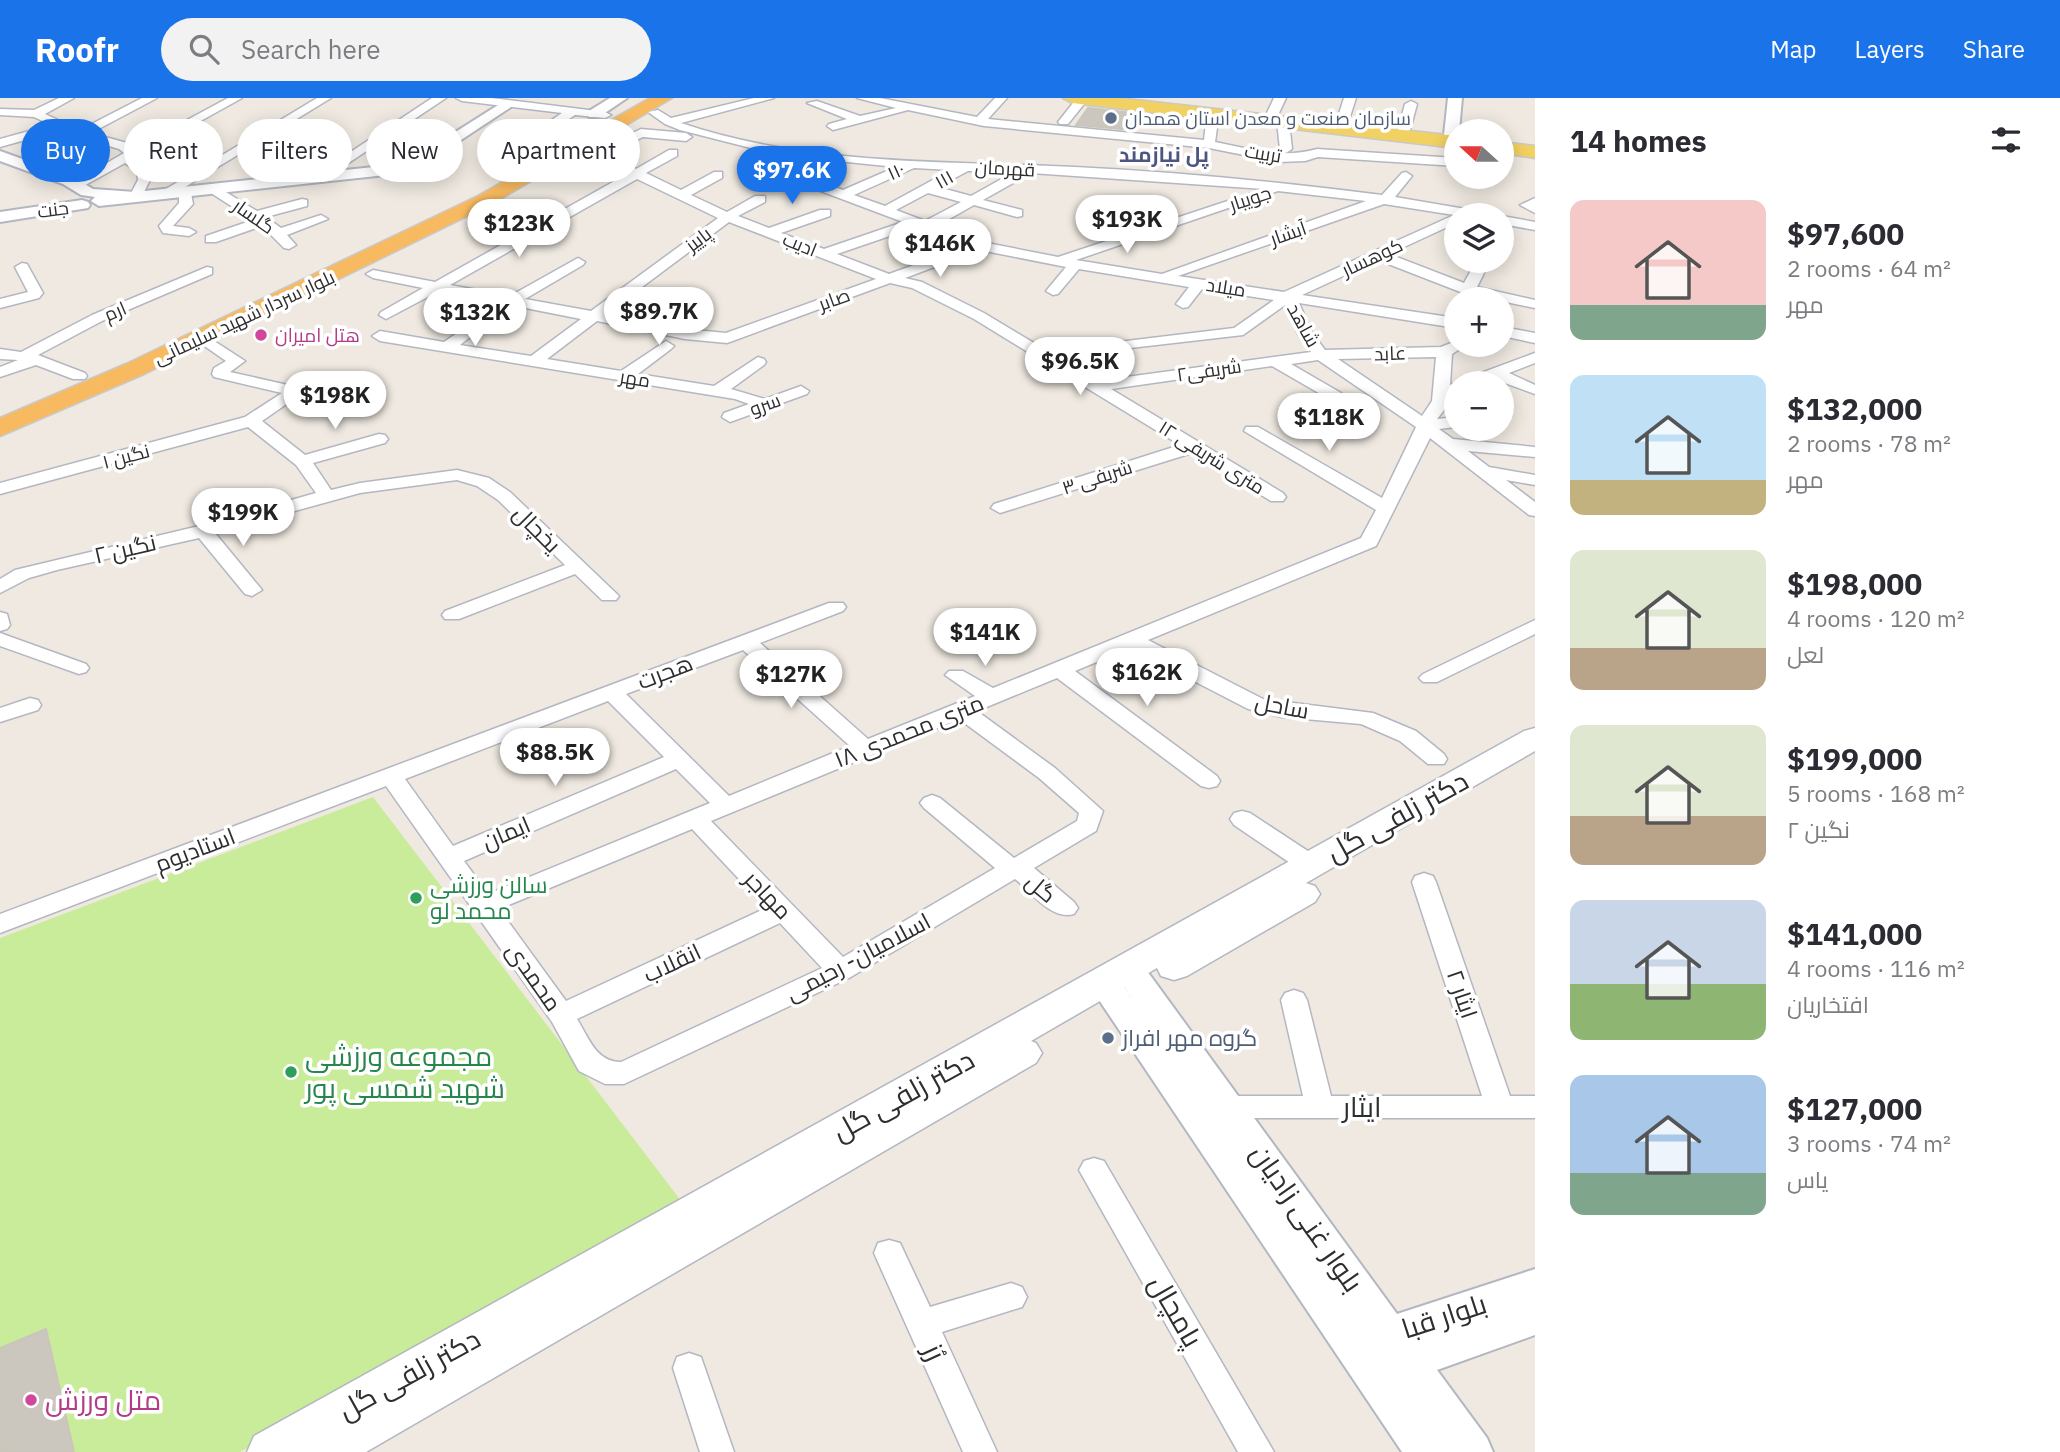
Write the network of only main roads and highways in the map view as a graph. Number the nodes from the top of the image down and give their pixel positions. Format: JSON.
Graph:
{"nodes":[{"id":1,"x":636,"y":98,"type":"edge"},
{"id":2,"x":678,"y":98,"type":"edge"},
{"id":3,"x":1130,"y":98,"type":"edge"},
{"id":4,"x":1077,"y":99,"type":"edge"},
{"id":5,"x":1218,"y":107,"type":"edge"},
{"id":6,"x":658,"y":108,"type":"edge"},
{"id":7,"x":1277,"y":118,"type":"junction"},
{"id":8,"x":1444,"y":136,"type":"edge"},
{"id":9,"x":1444,"y":137,"type":"edge"},
{"id":10,"x":1514,"y":142,"type":"edge"},
{"id":11,"x":1535,"y":145,"type":"edge"},
{"id":12,"x":1514,"y":149,"type":"edge"},
{"id":13,"x":1535,"y":152,"type":"edge"},
{"id":14,"x":476,"y":198,"type":"junction"},
{"id":15,"x":254,"y":304,"type":"junction"},
{"id":16,"x":0,"y":410,"type":"edge"},
{"id":17,"x":0,"y":428,"type":"edge"},
{"id":18,"x":1535,"y":738,"type":"edge"},
{"id":19,"x":1535,"y":761,"type":"edge"},
{"id":20,"x":1130,"y":995,"type":"junction"},
{"id":21,"x":271,"y":1452,"type":"edge"},
{"id":22,"x":321,"y":1452,"type":"edge"}],
"edges":[{"from":1,"to":14,"type":"highway"},
{"from":2,"to":6,"type":"highway"},
{"from":3,"to":5,"type":"main road"},
{"from":4,"to":5,"type":"main road"},
{"from":5,"to":7,"type":"main road"},
{"from":6,"to":14,"type":"highway"},
{"from":6,"to":14,"type":"highway"},
{"from":7,"to":8,"type":"main road"},
{"from":7,"to":9,"type":"main road"},
{"from":10,"to":11,"type":"main road"},
{"from":12,"to":13,"type":"main road"},
{"from":14,"to":15,"type":"highway","name":"بلوار سردار شهید سلیمانی"},
{"from":15,"to":16,"type":"highway","name":"بلوار سردار شهید سلیمانی"},
{"from":15,"to":17,"type":"highway","name":"بلوار سردار شهید سلیمانی"},
{"from":18,"to":20,"type":"main road","name":"دکتر زلفی گل"},
{"from":19,"to":20,"type":"main road","name":"دکتر زلفی گل"},
{"from":20,"to":21,"type":"main road","name":"دکتر زلفی گل"},
{"from":20,"to":22,"type":"main road","name":"دکتر زلفی گل"}]}
